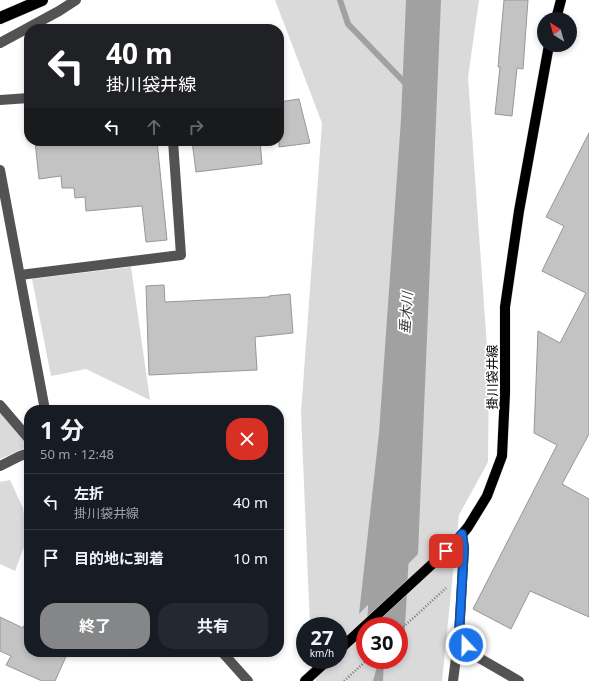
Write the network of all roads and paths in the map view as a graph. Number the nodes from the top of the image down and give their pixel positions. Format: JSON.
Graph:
{"nodes":[{"id":1,"x":42,"y":0,"type":"edge"},
{"id":2,"x":76,"y":0,"type":"edge"},
{"id":3,"x":561,"y":0,"type":"edge"},
{"id":4,"x":558,"y":12,"type":"edge"},
{"id":5,"x":0,"y":18,"type":"edge"},
{"id":6,"x":35,"y":24,"type":"edge"},
{"id":7,"x":24,"y":30,"type":"edge"},
{"id":8,"x":0,"y":43,"type":"edge"},
{"id":9,"x":548,"y":52,"type":"edge"},
{"id":10,"x":24,"y":98,"type":"edge"},
{"id":11,"x":0,"y":100,"type":"edge"},
{"id":12,"x":173,"y":146,"type":"edge"},
{"id":13,"x":0,"y":170,"type":"edge"},
{"id":14,"x":2,"y":199,"type":"edge"},
{"id":15,"x":20,"y":275,"type":"junction"},
{"id":16,"x":0,"y":405,"type":"edge"},
{"id":17,"x":44,"y":405,"type":"edge"},
{"id":18,"x":24,"y":433,"type":"edge"},
{"id":19,"x":24,"y":455,"type":"edge"},
{"id":20,"x":0,"y":466,"type":"edge"},
{"id":21,"x":462,"y":534,"type":"junction"},
{"id":22,"x":448,"y":586,"type":"dead end"},
{"id":23,"x":408,"y":623,"type":"edge"},
{"id":24,"x":459,"y":635,"type":"junction"},
{"id":25,"x":348,"y":642,"type":"edge"},
{"id":26,"x":226,"y":657,"type":"edge"},
{"id":27,"x":318,"y":669,"type":"edge"},
{"id":28,"x":357,"y":669,"type":"edge"},
{"id":29,"x":248,"y":681,"type":"edge"},
{"id":30,"x":305,"y":681,"type":"edge"},
{"id":31,"x":344,"y":681,"type":"edge"},
{"id":32,"x":453,"y":681,"type":"edge"},
{"id":33,"x":519,"y":681,"type":"edge"}],
"edges":[{"from":1,"to":5,"type":"highway"},
{"from":2,"to":6,"type":"street"},
{"from":3,"to":4,"type":"main road"},
{"from":7,"to":8,"type":"street"},
{"from":9,"to":21,"type":"main road","name":"掛川袋井線"},
{"from":10,"to":11,"type":"street"},
{"from":12,"to":15,"type":"street"},
{"from":13,"to":14,"type":"street"},
{"from":14,"to":15,"type":"street"},
{"from":15,"to":17,"type":"street"},
{"from":16,"to":18,"type":"street"},
{"from":19,"to":20,"type":"street"},
{"from":21,"to":24,"type":"street"},
{"from":21,"to":25,"type":"main road","name":"掛川袋井線"},
{"from":22,"to":23,"type":"path"},
{"from":24,"to":32,"type":"street"},
{"from":24,"to":33,"type":"street"},
{"from":26,"to":29,"type":"street"},
{"from":27,"to":30,"type":"main road"},
{"from":28,"to":31,"type":"path"}]}
